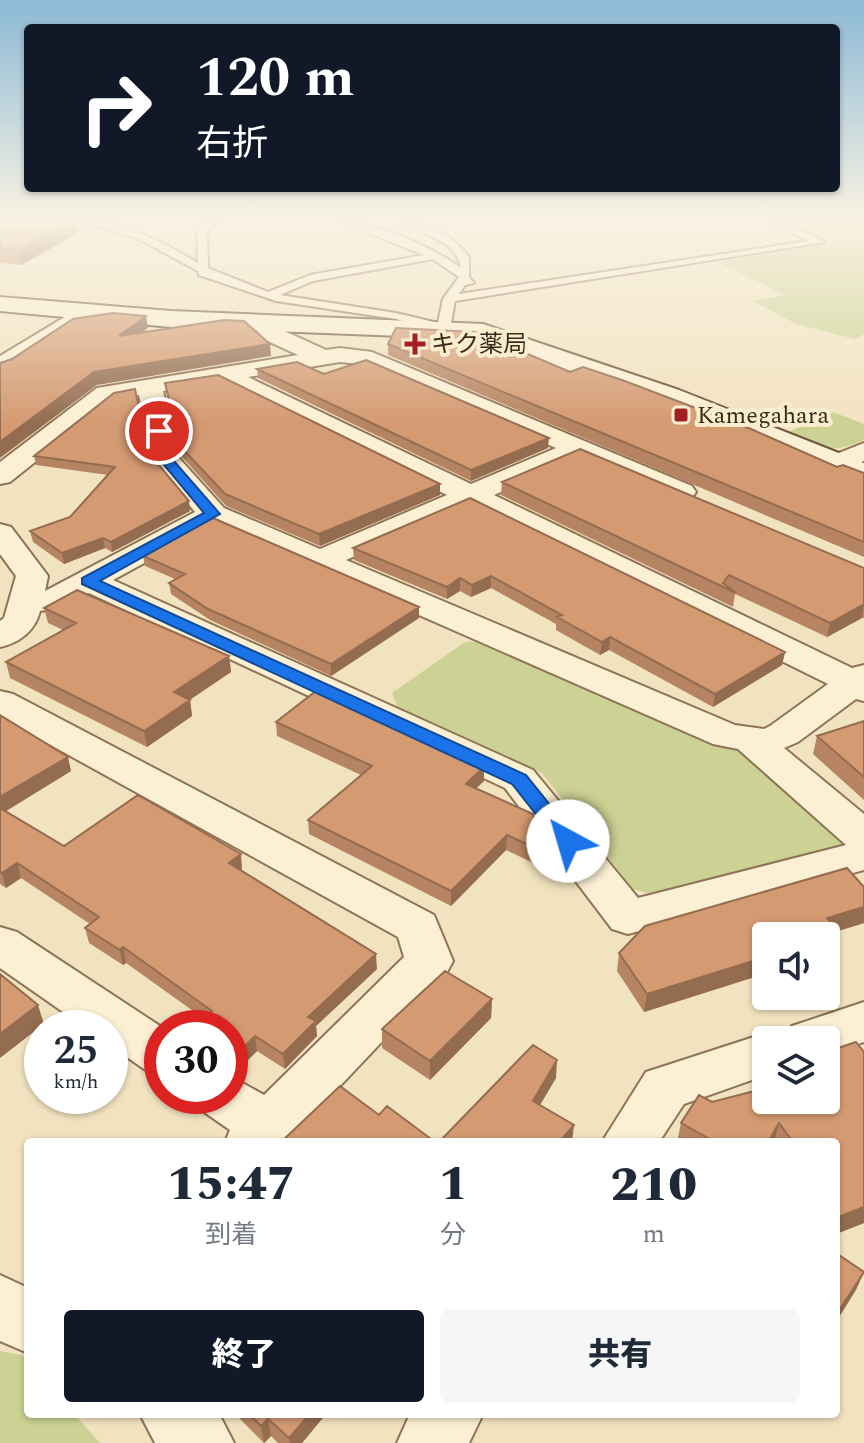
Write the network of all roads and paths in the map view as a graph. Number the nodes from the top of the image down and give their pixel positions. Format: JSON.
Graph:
{"nodes":[{"id":1,"x":253,"y":289,"type":"edge"},
{"id":2,"x":283,"y":289,"type":"edge"},
{"id":3,"x":458,"y":289,"type":"edge"},
{"id":4,"x":545,"y":289,"type":"edge"},
{"id":5,"x":270,"y":295,"type":"junction"},
{"id":6,"x":0,"y":304,"type":"edge"},
{"id":7,"x":323,"y":307,"type":"junction"},
{"id":8,"x":83,"y":312,"type":"junction"},
{"id":9,"x":446,"y":314,"type":"junction"},
{"id":10,"x":266,"y":324,"type":"junction"},
{"id":11,"x":299,"y":326,"type":"junction"},
{"id":12,"x":324,"y":358,"type":"junction"},
{"id":13,"x":4,"y":361,"type":"edge"},
{"id":14,"x":223,"y":374,"type":"junction"},
{"id":15,"x":149,"y":386,"type":"junction"},
{"id":16,"x":580,"y":448,"type":"junction"},
{"id":17,"x":855,"y":463,"type":"edge"},
{"id":18,"x":0,"y":476,"type":"edge"},
{"id":19,"x":471,"y":495,"type":"junction"},
{"id":20,"x":707,"y":503,"type":"edge"},
{"id":21,"x":213,"y":514,"type":"junction"},
{"id":22,"x":0,"y":533,"type":"edge"},
{"id":23,"x":320,"y":560,"type":"junction"},
{"id":24,"x":88,"y":581,"type":"junction"},
{"id":25,"x":25,"y":602,"type":"junction"},
{"id":26,"x":0,"y":637,"type":"edge"},
{"id":27,"x":861,"y":683,"type":"edge"},
{"id":28,"x":0,"y":702,"type":"edge"},
{"id":29,"x":752,"y":741,"type":"junction"},
{"id":30,"x":864,"y":837,"type":"edge"},
{"id":31,"x":864,"y":855,"type":"edge"},
{"id":32,"x":0,"y":944,"type":"edge"},
{"id":33,"x":864,"y":1022,"type":"edge"},
{"id":34,"x":840,"y":1030,"type":"edge"},
{"id":35,"x":144,"y":1042,"type":"edge"},
{"id":36,"x":752,"y":1059,"type":"edge"},
{"id":37,"x":241,"y":1114,"type":"edge"},
{"id":38,"x":260,"y":1134,"type":"edge"},
{"id":39,"x":632,"y":1138,"type":"edge"},
{"id":40,"x":0,"y":1305,"type":"edge"},
{"id":41,"x":24,"y":1320,"type":"edge"},
{"id":42,"x":177,"y":1418,"type":"edge"},
{"id":43,"x":447,"y":1418,"type":"edge"},
{"id":44,"x":201,"y":1443,"type":"edge"},
{"id":45,"x":430,"y":1443,"type":"edge"}],
"edges":[{"from":1,"to":5,"type":"lane"},
{"from":2,"to":5,"type":"lane"},
{"from":3,"to":9,"type":"lane"},
{"from":4,"to":9,"type":"lane"},
{"from":5,"to":7,"type":"lane"},
{"from":6,"to":8,"type":"street"},
{"from":7,"to":9,"type":"lane"},
{"from":7,"to":11,"type":"lane"},
{"from":8,"to":10,"type":"street"},
{"from":8,"to":13,"type":"street"},
{"from":9,"to":11,"type":"street"},
{"from":9,"to":17,"type":"street"},
{"from":10,"to":11,"type":"street"},
{"from":10,"to":12,"type":"street"},
{"from":12,"to":14,"type":"street"},
{"from":12,"to":16,"type":"street"},
{"from":14,"to":15,"type":"street"},
{"from":14,"to":19,"type":"street"},
{"from":15,"to":18,"type":"street"},
{"from":15,"to":21,"type":"street"},
{"from":16,"to":19,"type":"street"},
{"from":16,"to":20,"type":"street"},
{"from":19,"to":23,"type":"street"},
{"from":19,"to":27,"type":"street"},
{"from":21,"to":23,"type":"street"},
{"from":21,"to":24,"type":"street"},
{"from":22,"to":25,"type":"street"},
{"from":23,"to":29,"type":"street"},
{"from":24,"to":25,"type":"street"},
{"from":24,"to":31,"type":"street"},
{"from":25,"to":26,"type":"street"},
{"from":27,"to":29,"type":"street"},
{"from":28,"to":38,"type":"street"},
{"from":29,"to":30,"type":"street"},
{"from":32,"to":35,"type":"street"},
{"from":33,"to":34,"type":"street"},
{"from":36,"to":39,"type":"street"},
{"from":37,"to":38,"type":"street"},
{"from":40,"to":41,"type":"street"},
{"from":42,"to":44,"type":"street"},
{"from":43,"to":45,"type":"street"}]}
